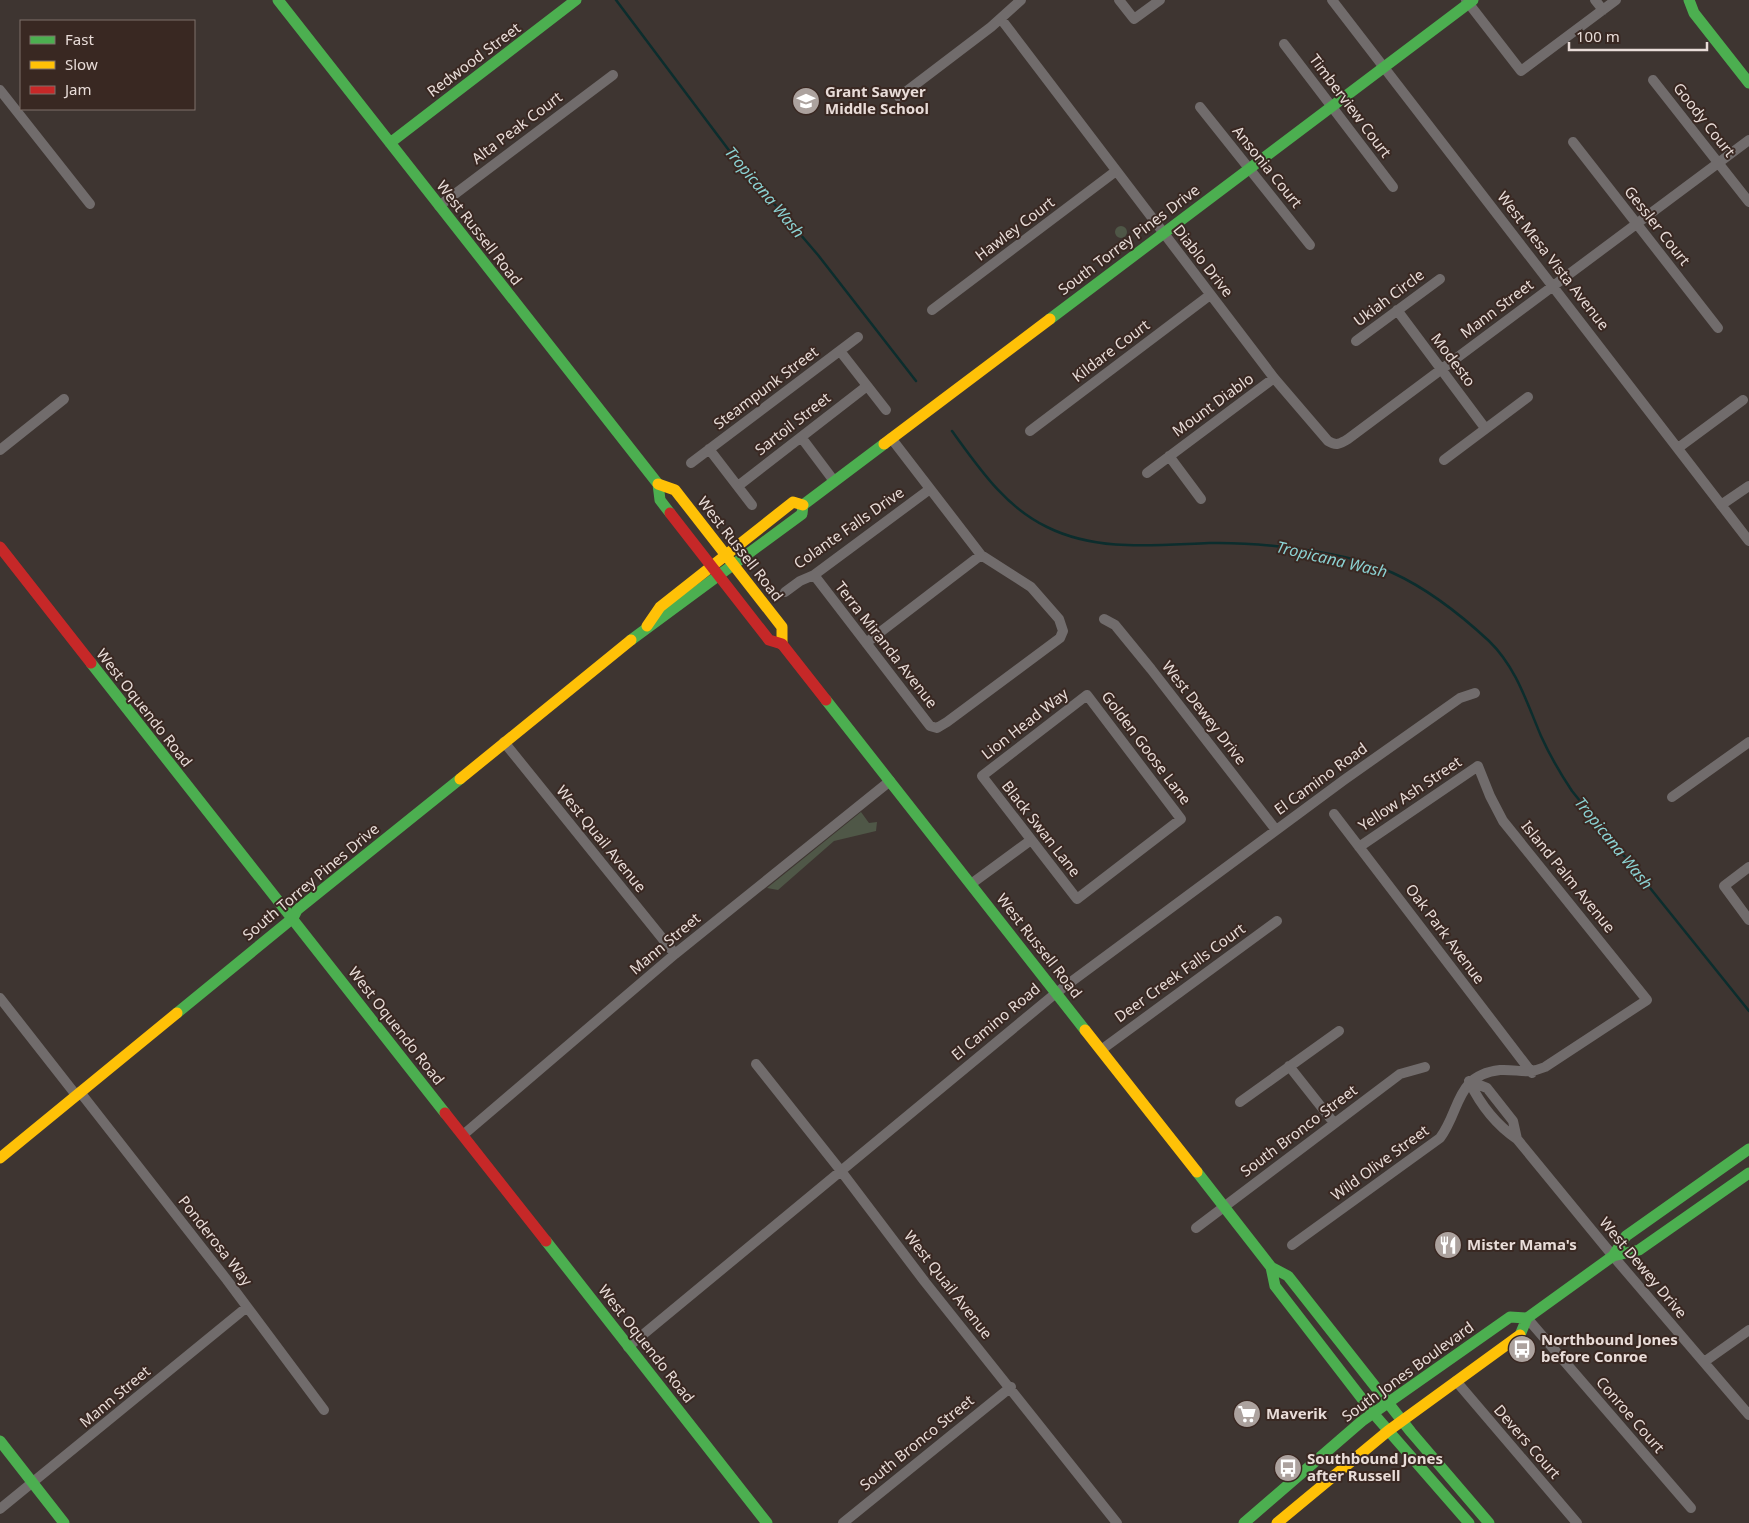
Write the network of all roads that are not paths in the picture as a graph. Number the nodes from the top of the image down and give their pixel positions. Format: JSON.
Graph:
{"nodes":[{"id":1,"x":278,"y":0,"type":"edge"},
{"id":2,"x":576,"y":0,"type":"edge"},
{"id":3,"x":1021,"y":0,"type":"edge"},
{"id":4,"x":1119,"y":0,"type":"edge"},
{"id":5,"x":1160,"y":0,"type":"edge"},
{"id":6,"x":1332,"y":0,"type":"edge"},
{"id":7,"x":1595,"y":0,"type":"edge"},
{"id":8,"x":1616,"y":0,"type":"edge"},
{"id":9,"x":1678,"y":0,"type":"edge"},
{"id":10,"x":1689,"y":0,"type":"edge"},
{"id":11,"x":1470,"y":1,"type":"edge"},
{"id":12,"x":1603,"y":10,"type":"junction"},
{"id":13,"x":1694,"y":12,"type":"junction"},
{"id":14,"x":1001,"y":19,"type":"junction"},
{"id":15,"x":1284,"y":44,"type":"dead end"},
{"id":16,"x":1384,"y":67,"type":"junction"},
{"id":17,"x":613,"y":75,"type":"dead end"},
{"id":18,"x":1747,"y":77,"type":"edge"},
{"id":19,"x":1653,"y":80,"type":"dead end"},
{"id":20,"x":2,"y":96,"type":"edge"},
{"id":21,"x":899,"y":97,"type":"dead end"},
{"id":22,"x":1200,"y":107,"type":"dead end"},
{"id":23,"x":1332,"y":107,"type":"junction"},
{"id":24,"x":1749,"y":140,"type":"edge"},
{"id":25,"x":1573,"y":142,"type":"dead end"},
{"id":26,"x":390,"y":143,"type":"junction"},
{"id":27,"x":1718,"y":163,"type":"junction"},
{"id":28,"x":1250,"y":168,"type":"junction"},
{"id":29,"x":1116,"y":171,"type":"junction"},
{"id":30,"x":1393,"y":187,"type":"dead end"},
{"id":31,"x":1749,"y":202,"type":"edge"},
{"id":32,"x":90,"y":204,"type":"dead end"},
{"id":33,"x":439,"y":206,"type":"junction"},
{"id":34,"x":1636,"y":224,"type":"junction"},
{"id":35,"x":1163,"y":234,"type":"junction"},
{"id":36,"x":1310,"y":245,"type":"dead end"},
{"id":37,"x":1440,"y":279,"type":"dead end"},
{"id":38,"x":1553,"y":286,"type":"junction"},
{"id":39,"x":1210,"y":296,"type":"junction"},
{"id":40,"x":932,"y":310,"type":"dead end"},
{"id":41,"x":1398,"y":310,"type":"junction"},
{"id":42,"x":1718,"y":328,"type":"dead end"},
{"id":43,"x":858,"y":337,"type":"dead end"},
{"id":44,"x":1356,"y":341,"type":"dead end"},
{"id":45,"x":840,"y":350,"type":"junction"},
{"id":46,"x":1441,"y":369,"type":"junction"},
{"id":47,"x":1274,"y":378,"type":"junction"},
{"id":48,"x":868,"y":386,"type":"junction"},
{"id":49,"x":1528,"y":397,"type":"dead end"},
{"id":50,"x":64,"y":399,"type":"dead end"},
{"id":51,"x":1743,"y":400,"type":"dead end"},
{"id":52,"x":886,"y":410,"type":"dead end"},
{"id":53,"x":1485,"y":428,"type":"junction"},
{"id":54,"x":1030,"y":432,"type":"dead end"},
{"id":55,"x":801,"y":437,"type":"junction"},
{"id":56,"x":891,"y":438,"type":"junction"},
{"id":57,"x":1334,"y":444,"type":"joint"},
{"id":58,"x":1678,"y":448,"type":"junction"},
{"id":59,"x":710,"y":449,"type":"junction"},
{"id":60,"x":0,"y":450,"type":"edge"},
{"id":61,"x":1169,"y":456,"type":"junction"},
{"id":62,"x":1444,"y":460,"type":"dead end"},
{"id":63,"x":691,"y":463,"type":"dead end"},
{"id":64,"x":1146,"y":473,"type":"dead end"},
{"id":65,"x":834,"y":481,"type":"junction"},
{"id":66,"x":658,"y":484,"type":"junction"},
{"id":67,"x":738,"y":486,"type":"junction"},
{"id":68,"x":1749,"y":486,"type":"edge"},
{"id":69,"x":930,"y":489,"type":"junction"},
{"id":70,"x":1201,"y":499,"type":"dead end"},
{"id":71,"x":752,"y":505,"type":"dead end"},
{"id":72,"x":803,"y":505,"type":"junction"},
{"id":73,"x":1721,"y":506,"type":"junction"},
{"id":74,"x":1749,"y":541,"type":"edge"},
{"id":75,"x":0,"y":547,"type":"edge"},
{"id":76,"x":726,"y":555,"type":"junction"},
{"id":77,"x":981,"y":555,"type":"junction"},
{"id":78,"x":734,"y":566,"type":"junction"},
{"id":79,"x":711,"y":567,"type":"junction"},
{"id":80,"x":814,"y":576,"type":"junction"},
{"id":81,"x":719,"y":577,"type":"junction"},
{"id":82,"x":785,"y":592,"type":"dead end"},
{"id":83,"x":1104,"y":619,"type":"dead end"},
{"id":84,"x":643,"y":631,"type":"junction"},
{"id":85,"x":866,"y":643,"type":"junction"},
{"id":86,"x":782,"y":644,"type":"junction"},
{"id":87,"x":1475,"y":693,"type":"dead end"},
{"id":88,"x":1087,"y":695,"type":"joint"},
{"id":89,"x":504,"y":742,"type":"junction"},
{"id":90,"x":1749,"y":742,"type":"edge"},
{"id":91,"x":1478,"y":766,"type":"joint"},
{"id":92,"x":982,"y":776,"type":"joint"},
{"id":93,"x":890,"y":781,"type":"junction"},
{"id":94,"x":1672,"y":798,"type":"dead end"},
{"id":95,"x":1334,"y":814,"type":"dead end"},
{"id":96,"x":1276,"y":830,"type":"junction"},
{"id":97,"x":1031,"y":840,"type":"junction"},
{"id":98,"x":1359,"y":847,"type":"junction"},
{"id":99,"x":1749,"y":867,"type":"edge"},
{"id":100,"x":971,"y":884,"type":"junction"},
{"id":101,"x":1077,"y":899,"type":"joint"},
{"id":102,"x":293,"y":918,"type":"junction"},
{"id":103,"x":1749,"y":920,"type":"edge"},
{"id":104,"x":1277,"y":921,"type":"dead end"},
{"id":105,"x":675,"y":954,"type":"junction"},
{"id":106,"x":1056,"y":993,"type":"junction"},
{"id":107,"x":0,"y":998,"type":"edge"},
{"id":108,"x":1339,"y":1031,"type":"dead end"},
{"id":109,"x":1101,"y":1050,"type":"junction"},
{"id":110,"x":756,"y":1064,"type":"dead end"},
{"id":111,"x":1289,"y":1066,"type":"junction"},
{"id":112,"x":1425,"y":1067,"type":"dead end"},
{"id":113,"x":1532,"y":1073,"type":"junction"},
{"id":114,"x":1469,"y":1081,"type":"junction"},
{"id":115,"x":78,"y":1093,"type":"junction"},
{"id":116,"x":1240,"y":1102,"type":"dead end"},
{"id":117,"x":1334,"y":1123,"type":"junction"},
{"id":118,"x":463,"y":1135,"type":"junction"},
{"id":119,"x":1749,"y":1149,"type":"edge"},
{"id":120,"x":0,"y":1158,"type":"edge"},
{"id":121,"x":841,"y":1171,"type":"junction"},
{"id":122,"x":1749,"y":1172,"type":"edge"},
{"id":123,"x":1223,"y":1206,"type":"junction"},
{"id":124,"x":1196,"y":1228,"type":"dead end"},
{"id":125,"x":1292,"y":1245,"type":"dead end"},
{"id":126,"x":1612,"y":1256,"type":"junction"},
{"id":127,"x":1271,"y":1267,"type":"junction"},
{"id":128,"x":247,"y":1307,"type":"junction"},
{"id":129,"x":1527,"y":1318,"type":"junction"},
{"id":130,"x":1749,"y":1330,"type":"edge"},
{"id":131,"x":628,"y":1347,"type":"junction"},
{"id":132,"x":1704,"y":1362,"type":"junction"},
{"id":133,"x":1456,"y":1381,"type":"junction"},
{"id":134,"x":1010,"y":1387,"type":"junction"},
{"id":135,"x":1388,"y":1402,"type":"junction"},
{"id":136,"x":324,"y":1410,"type":"dead end"},
{"id":137,"x":1372,"y":1413,"type":"junction"},
{"id":138,"x":1749,"y":1415,"type":"edge"},
{"id":139,"x":1402,"y":1420,"type":"junction"},
{"id":140,"x":1388,"y":1431,"type":"junction"},
{"id":141,"x":0,"y":1441,"type":"edge"},
{"id":142,"x":33,"y":1483,"type":"junction"},
{"id":143,"x":1691,"y":1508,"type":"dead end"},
{"id":144,"x":0,"y":1509,"type":"edge"},
{"id":145,"x":64,"y":1523,"type":"edge"},
{"id":146,"x":767,"y":1523,"type":"edge"},
{"id":147,"x":843,"y":1523,"type":"edge"},
{"id":148,"x":1117,"y":1523,"type":"edge"},
{"id":149,"x":1244,"y":1523,"type":"edge"},
{"id":150,"x":1277,"y":1523,"type":"edge"},
{"id":151,"x":1469,"y":1523,"type":"edge"},
{"id":152,"x":1489,"y":1523,"type":"edge"},
{"id":153,"x":1577,"y":1523,"type":"edge"}],
"edges":[{"from":1,"to":26,"type":"main road","name":"West Russell Road"},
{"from":2,"to":26,"type":"main road","name":"Redwood Street"},
{"from":3,"to":14,"type":"street"},
{"from":4,"to":5,"type":"street"},
{"from":6,"to":16,"type":"street","name":"West Mesa Vista Avenue"},
{"from":7,"to":12,"type":"street"},
{"from":8,"to":12,"type":"street"},
{"from":9,"to":13,"type":"main road"},
{"from":10,"to":13,"type":"main road"},
{"from":11,"to":12,"type":"street"},
{"from":11,"to":16,"type":"main road","name":"South Torrey Pines Drive"},
{"from":13,"to":18,"type":"main road"},
{"from":14,"to":21,"type":"street"},
{"from":14,"to":29,"type":"street","name":"Diablo Drive"},
{"from":15,"to":23,"type":"street","name":"Timberview Court"},
{"from":16,"to":23,"type":"main road","name":"South Torrey Pines Drive"},
{"from":16,"to":38,"type":"street","name":"West Mesa Vista Avenue"},
{"from":17,"to":33,"type":"street","name":"Alta Peak Court"},
{"from":19,"to":27,"type":"street","name":"Goody Court"},
{"from":20,"to":32,"type":"street"},
{"from":22,"to":28,"type":"street","name":"Ansonia Court"},
{"from":23,"to":28,"type":"main road","name":"South Torrey Pines Drive"},
{"from":23,"to":30,"type":"street","name":"Timberview Court"},
{"from":24,"to":27,"type":"street","name":"Mann Street"},
{"from":25,"to":34,"type":"street","name":"Gessler Court"},
{"from":26,"to":33,"type":"main road","name":"West Russell Road"},
{"from":27,"to":31,"type":"street","name":"Goody Court"},
{"from":27,"to":34,"type":"street","name":"Mann Street"},
{"from":28,"to":35,"type":"main road","name":"South Torrey Pines Drive"},
{"from":28,"to":36,"type":"street","name":"Ansonia Court"},
{"from":29,"to":35,"type":"street","name":"Diablo Drive"},
{"from":29,"to":40,"type":"street","name":"Hawley Court"},
{"from":33,"to":66,"type":"main road","name":"West Russell Road"},
{"from":34,"to":38,"type":"street","name":"Mann Street"},
{"from":34,"to":42,"type":"street","name":"Gessler Court"},
{"from":35,"to":39,"type":"street","name":"Diablo Drive"},
{"from":35,"to":56,"type":"main road","name":"South Torrey Pines Drive"},
{"from":37,"to":41,"type":"street","name":"Ukiah Circle"},
{"from":38,"to":46,"type":"street","name":"Mann Street"},
{"from":38,"to":58,"type":"street","name":"West Mesa Vista Avenue"},
{"from":39,"to":47,"type":"street","name":"Diablo Drive"},
{"from":39,"to":54,"type":"street","name":"Kildare Court"},
{"from":41,"to":44,"type":"street","name":"Ukiah Circle"},
{"from":41,"to":46,"type":"street","name":"Modesto"},
{"from":43,"to":45,"type":"street","name":"Steampunk Street"},
{"from":45,"to":48,"type":"street"},
{"from":45,"to":59,"type":"street","name":"Steampunk Street"},
{"from":46,"to":53,"type":"street","name":"Modesto"},
{"from":46,"to":57,"type":"street","name":"Mann Street"},
{"from":47,"to":57,"type":"street","name":"Diablo Drive"},
{"from":47,"to":61,"type":"street","name":"Mount Diablo"},
{"from":48,"to":52,"type":"street"},
{"from":48,"to":55,"type":"street","name":"Sartoil Street"},
{"from":49,"to":53,"type":"street"},
{"from":50,"to":60,"type":"street"},
{"from":51,"to":58,"type":"street"},
{"from":53,"to":62,"type":"street"},
{"from":55,"to":65,"type":"street"},
{"from":55,"to":67,"type":"street","name":"Sartoil Street"},
{"from":56,"to":65,"type":"main road","name":"South Torrey Pines Drive"},
{"from":56,"to":69,"type":"street"},
{"from":58,"to":73,"type":"street","name":"West Mesa Vista Avenue"},
{"from":59,"to":63,"type":"street","name":"Steampunk Street"},
{"from":59,"to":67,"type":"street"},
{"from":61,"to":64,"type":"street","name":"Mount Diablo"},
{"from":61,"to":70,"type":"street","name":"Mount Diablo"},
{"from":65,"to":72,"type":"main road","name":"South Torrey Pines Drive"},
{"from":66,"to":76,"type":"main road","name":"West Russell Road"},
{"from":66,"to":79,"type":"main road","name":"West Russell Road"},
{"from":67,"to":71,"type":"street"},
{"from":68,"to":73,"type":"street"},
{"from":69,"to":77,"type":"street"},
{"from":69,"to":80,"type":"street","name":"Colante Falls Drive"},
{"from":72,"to":76,"type":"main road","name":"South Torrey Pines Drive"},
{"from":72,"to":78,"type":"main road","name":"South Torrey Pines Drive"},
{"from":73,"to":74,"type":"street","name":"West Mesa Vista Avenue"},
{"from":75,"to":102,"type":"main road","name":"West Oquendo Road"},
{"from":76,"to":78,"type":"main road","name":"West Russell Road"},
{"from":76,"to":79,"type":"main road","name":"South Torrey Pines Drive"},
{"from":77,"to":85,"type":"street"},
{"from":77,"to":85,"type":"street","name":"Terra Miranda Avenue"},
{"from":78,"to":81,"type":"main road","name":"South Torrey Pines Drive"},
{"from":78,"to":86,"type":"main road","name":"West Russell Road"},
{"from":79,"to":81,"type":"main road","name":"West Russell Road"},
{"from":79,"to":84,"type":"main road","name":"South Torrey Pines Drive"},
{"from":80,"to":82,"type":"street","name":"Colante Falls Drive"},
{"from":80,"to":85,"type":"street","name":"Terra Miranda Avenue"},
{"from":81,"to":84,"type":"main road","name":"South Torrey Pines Drive"},
{"from":81,"to":86,"type":"main road","name":"West Russell Road"},
{"from":83,"to":96,"type":"street","name":"West Dewey Drive"},
{"from":84,"to":89,"type":"main road","name":"South Torrey Pines Drive"},
{"from":86,"to":93,"type":"main road","name":"West Russell Road"},
{"from":87,"to":96,"type":"street","name":"El Camino Road"},
{"from":88,"to":92,"type":"street","name":"Lion Head Way"},
{"from":88,"to":101,"type":"street","name":"Golden Goose Lane"},
{"from":89,"to":102,"type":"main road","name":"South Torrey Pines Drive"},
{"from":89,"to":105,"type":"street","name":"West Quail Avenue"},
{"from":90,"to":94,"type":"street"},
{"from":91,"to":98,"type":"street","name":"Yellow Ash Street"},
{"from":91,"to":113,"type":"street","name":"Island Palm Avenue"},
{"from":92,"to":97,"type":"street","name":"Black Swan Lane"},
{"from":93,"to":100,"type":"main road","name":"West Russell Road"},
{"from":93,"to":105,"type":"street","name":"Mann Street"},
{"from":95,"to":98,"type":"street","name":"Oak Park Avenue"},
{"from":96,"to":106,"type":"street","name":"El Camino Road"},
{"from":97,"to":100,"type":"street"},
{"from":97,"to":101,"type":"street","name":"Black Swan Lane"},
{"from":98,"to":113,"type":"street","name":"Oak Park Avenue"},
{"from":99,"to":103,"type":"street"},
{"from":100,"to":106,"type":"main road","name":"West Russell Road"},
{"from":102,"to":115,"type":"main road","name":"South Torrey Pines Drive"},
{"from":102,"to":118,"type":"main road","name":"West Oquendo Road"},
{"from":104,"to":109,"type":"street","name":"Deer Creek Falls Court"},
{"from":105,"to":118,"type":"street","name":"Mann Street"},
{"from":106,"to":109,"type":"main road","name":"West Russell Road"},
{"from":106,"to":121,"type":"street","name":"El Camino Road"},
{"from":107,"to":115,"type":"street","name":"Ponderosa Way"},
{"from":108,"to":111,"type":"street"},
{"from":109,"to":123,"type":"main road","name":"West Russell Road"},
{"from":110,"to":121,"type":"street","name":"West Quail Avenue"},
{"from":111,"to":116,"type":"street"},
{"from":111,"to":117,"type":"street"},
{"from":112,"to":117,"type":"street","name":"South Bronco Street"},
{"from":113,"to":114,"type":"street"},
{"from":114,"to":125,"type":"street","name":"Wild Olive Street"},
{"from":114,"to":126,"type":"street","name":"West Dewey Drive"},
{"from":115,"to":120,"type":"main road","name":"South Torrey Pines Drive"},
{"from":115,"to":128,"type":"street","name":"Ponderosa Way"},
{"from":117,"to":123,"type":"street","name":"South Bronco Street"},
{"from":118,"to":131,"type":"main road","name":"West Oquendo Road"},
{"from":119,"to":126,"type":"main road","name":"South Jones Boulevard"},
{"from":121,"to":131,"type":"street","name":"El Camino Road"},
{"from":121,"to":134,"type":"street","name":"West Quail Avenue"},
{"from":122,"to":126,"type":"main road","name":"South Jones Boulevard"},
{"from":123,"to":124,"type":"street","name":"South Bronco Street"},
{"from":123,"to":127,"type":"main road","name":"West Russell Road"},
{"from":126,"to":129,"type":"main road","name":"South Jones Boulevard"},
{"from":126,"to":132,"type":"street","name":"West Dewey Drive"},
{"from":127,"to":135,"type":"main road","name":"West Russell Road"},
{"from":127,"to":137,"type":"main road","name":"West Russell Road"},
{"from":128,"to":136,"type":"street","name":"Ponderosa Way"},
{"from":128,"to":142,"type":"street","name":"Mann Street"},
{"from":129,"to":133,"type":"main road","name":"South Jones Boulevard"},
{"from":129,"to":135,"type":"main road","name":"South Jones Boulevard"},
{"from":129,"to":143,"type":"street","name":"Conroe Court"},
{"from":130,"to":132,"type":"street"},
{"from":131,"to":146,"type":"main road","name":"West Oquendo Road"},
{"from":132,"to":138,"type":"street","name":"West Dewey Drive"},
{"from":133,"to":139,"type":"main road","name":"South Jones Boulevard"},
{"from":133,"to":153,"type":"street","name":"Devers Court"},
{"from":134,"to":147,"type":"street","name":"South Bronco Street"},
{"from":134,"to":148,"type":"street","name":"West Quail Avenue"},
{"from":135,"to":137,"type":"main road","name":"South Jones Boulevard"},
{"from":135,"to":139,"type":"main road","name":"West Russell Road"},
{"from":137,"to":140,"type":"main road","name":"West Russell Road"},
{"from":137,"to":149,"type":"main road","name":"South Jones Boulevard"},
{"from":139,"to":140,"type":"main road","name":"South Jones Boulevard"},
{"from":139,"to":152,"type":"main road","name":"West Russell Road"},
{"from":140,"to":150,"type":"main road","name":"South Jones Boulevard"},
{"from":140,"to":151,"type":"main road","name":"West Russell Road"},
{"from":141,"to":142,"type":"main road"},
{"from":142,"to":144,"type":"street","name":"Mann Street"},
{"from":142,"to":145,"type":"main road"}]}
